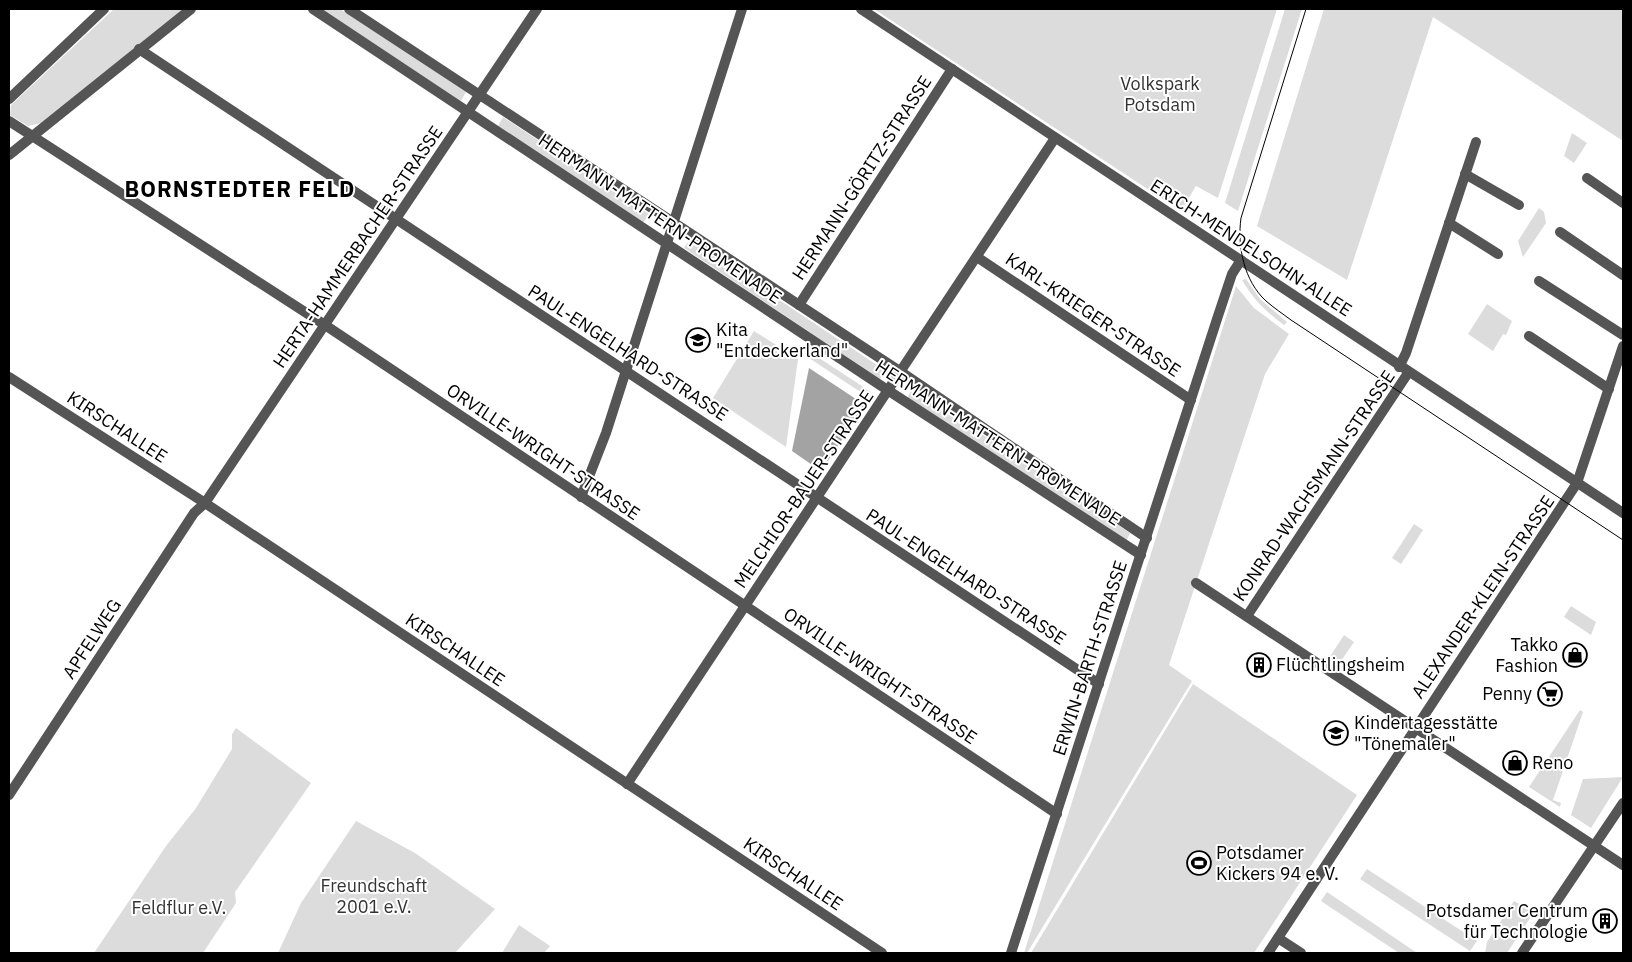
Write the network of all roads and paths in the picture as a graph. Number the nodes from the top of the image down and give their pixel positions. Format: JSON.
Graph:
{"nodes":[{"id":1,"x":104,"y":9,"type":"edge"},
{"id":2,"x":191,"y":9,"type":"edge"},
{"id":3,"x":313,"y":9,"type":"edge"},
{"id":4,"x":349,"y":9,"type":"edge"},
{"id":5,"x":537,"y":9,"type":"edge"},
{"id":6,"x":742,"y":9,"type":"edge"},
{"id":7,"x":861,"y":9,"type":"edge"},
{"id":8,"x":139,"y":49,"type":"junction"},
{"id":9,"x":952,"y":69,"type":"junction"},
{"id":10,"x":478,"y":94,"type":"junction"},
{"id":11,"x":9,"y":99,"type":"edge"},
{"id":12,"x":468,"y":110,"type":"junction"},
{"id":13,"x":9,"y":121,"type":"edge"},
{"id":14,"x":33,"y":136,"type":"junction"},
{"id":15,"x":1055,"y":138,"type":"junction"},
{"id":16,"x":1476,"y":142,"type":"dead end"},
{"id":17,"x":9,"y":155,"type":"edge"},
{"id":18,"x":1465,"y":174,"type":"junction"},
{"id":19,"x":1587,"y":178,"type":"dead end"},
{"id":20,"x":1623,"y":203,"type":"edge"},
{"id":21,"x":1519,"y":205,"type":"dead end"},
{"id":22,"x":397,"y":220,"type":"junction"},
{"id":23,"x":674,"y":222,"type":"junction"},
{"id":24,"x":1449,"y":223,"type":"junction"},
{"id":25,"x":1560,"y":232,"type":"dead end"},
{"id":26,"x":666,"y":244,"type":"junction"},
{"id":27,"x":1498,"y":254,"type":"dead end"},
{"id":28,"x":977,"y":257,"type":"junction"},
{"id":29,"x":1241,"y":260,"type":"junction"},
{"id":30,"x":1623,"y":275,"type":"edge"},
{"id":31,"x":1539,"y":281,"type":"dead end"},
{"id":32,"x":799,"y":304,"type":"junction"},
{"id":33,"x":325,"y":325,"type":"junction"},
{"id":34,"x":1623,"y":335,"type":"edge"},
{"id":35,"x":1529,"y":336,"type":"dead end"},
{"id":36,"x":1623,"y":346,"type":"edge"},
{"id":37,"x":1404,"y":370,"type":"junction"},
{"id":38,"x":626,"y":371,"type":"junction"},
{"id":39,"x":901,"y":372,"type":"junction"},
{"id":40,"x":9,"y":377,"type":"edge"},
{"id":41,"x":1609,"y":389,"type":"junction"},
{"id":42,"x":889,"y":391,"type":"junction"},
{"id":43,"x":1191,"y":400,"type":"junction"},
{"id":44,"x":1577,"y":484,"type":"junction"},
{"id":45,"x":581,"y":497,"type":"junction"},
{"id":46,"x":817,"y":498,"type":"junction"},
{"id":47,"x":205,"y":503,"type":"junction"},
{"id":48,"x":1623,"y":513,"type":"edge"},
{"id":49,"x":1146,"y":538,"type":"junction"},
{"id":50,"x":1141,"y":555,"type":"junction"},
{"id":51,"x":1196,"y":582,"type":"dead end"},
{"id":52,"x":745,"y":605,"type":"junction"},
{"id":53,"x":1247,"y":616,"type":"junction"},
{"id":54,"x":1099,"y":684,"type":"junction"},
{"id":55,"x":1416,"y":728,"type":"junction"},
{"id":56,"x":628,"y":784,"type":"junction"},
{"id":57,"x":9,"y":795,"type":"edge"},
{"id":58,"x":1623,"y":803,"type":"edge"},
{"id":59,"x":1057,"y":814,"type":"junction"},
{"id":60,"x":1594,"y":846,"type":"junction"},
{"id":61,"x":1623,"y":865,"type":"edge"},
{"id":62,"x":1278,"y":938,"type":"junction"},
{"id":63,"x":882,"y":953,"type":"edge"},
{"id":64,"x":1011,"y":953,"type":"edge"},
{"id":65,"x":1268,"y":953,"type":"edge"},
{"id":66,"x":1301,"y":953,"type":"edge"},
{"id":67,"x":1522,"y":953,"type":"edge"}],
"edges":[{"from":1,"to":11,"type":"street"},
{"from":2,"to":8,"type":"street"},
{"from":3,"to":12,"type":"street","name":"HERMANN-MATTERN-PROMENADE"},
{"from":4,"to":10,"type":"street","name":"HERMANN-MATTERN-PROMENADE"},
{"from":5,"to":10,"type":"street","name":"HERTA-HAMMERBACHER-STRASSE"},
{"from":6,"to":23,"type":"street"},
{"from":7,"to":9,"type":"street","name":"ERICH-MENDELSOHN-ALLEE"},
{"from":8,"to":14,"type":"street"},
{"from":8,"to":22,"type":"street","name":"PAUL-ENGELHARD-STRASSE"},
{"from":9,"to":15,"type":"street","name":"ERICH-MENDELSOHN-ALLEE"},
{"from":9,"to":32,"type":"street","name":"HERMANN-GÖRITZ-STRASSE"},
{"from":10,"to":12,"type":"street","name":"HERTA-HAMMERBACHER-STRASSE"},
{"from":10,"to":23,"type":"street","name":"HERMANN-MATTERN-PROMENADE"},
{"from":12,"to":22,"type":"street","name":"HERTA-HAMMERBACHER-STRASSE"},
{"from":12,"to":26,"type":"street","name":"HERMANN-MATTERN-PROMENADE"},
{"from":13,"to":14,"type":"street","name":"ORVILLE-WRIGHT-STRASSE"},
{"from":14,"to":17,"type":"street"},
{"from":14,"to":33,"type":"street","name":"ORVILLE-WRIGHT-STRASSE"},
{"from":15,"to":28,"type":"street","name":"MELCHIOR-BAUER-STRASSE"},
{"from":15,"to":29,"type":"street","name":"ERICH-MENDELSOHN-ALLEE"},
{"from":16,"to":18,"type":"street","name":"KONRAD-WACHSMANN-STRASSE"},
{"from":18,"to":21,"type":"street"},
{"from":18,"to":24,"type":"street","name":"KONRAD-WACHSMANN-STRASSE"},
{"from":19,"to":20,"type":"street"},
{"from":22,"to":33,"type":"street","name":"HERTA-HAMMERBACHER-STRASSE"},
{"from":22,"to":38,"type":"street","name":"PAUL-ENGELHARD-STRASSE"},
{"from":23,"to":26,"type":"street"},
{"from":23,"to":32,"type":"street","name":"HERMANN-MATTERN-PROMENADE"},
{"from":24,"to":27,"type":"street"},
{"from":24,"to":37,"type":"street","name":"KONRAD-WACHSMANN-STRASSE"},
{"from":25,"to":30,"type":"street"},
{"from":26,"to":38,"type":"street"},
{"from":26,"to":42,"type":"street","name":"HERMANN-MATTERN-PROMENADE"},
{"from":28,"to":39,"type":"street","name":"MELCHIOR-BAUER-STRASSE"},
{"from":28,"to":43,"type":"street","name":"KARL-KRIEGER-STRASSE"},
{"from":29,"to":37,"type":"street","name":"ERICH-MENDELSOHN-ALLEE"},
{"from":29,"to":43,"type":"street","name":"ERWIN-BARTH-STRASSE"},
{"from":31,"to":34,"type":"street"},
{"from":32,"to":39,"type":"street","name":"HERMANN-MATTERN-PROMENADE"},
{"from":33,"to":45,"type":"street","name":"ORVILLE-WRIGHT-STRASSE"},
{"from":33,"to":47,"type":"street","name":"HERTA-HAMMERBACHER-STRASSE"},
{"from":35,"to":41,"type":"street"},
{"from":36,"to":41,"type":"street","name":"ALEXANDER-KLEIN-STRASSE"},
{"from":37,"to":44,"type":"street","name":"ERICH-MENDELSOHN-ALLEE"},
{"from":37,"to":53,"type":"street","name":"KONRAD-WACHSMANN-STRASSE"},
{"from":38,"to":45,"type":"street"},
{"from":38,"to":46,"type":"street","name":"PAUL-ENGELHARD-STRASSE"},
{"from":39,"to":42,"type":"street","name":"MELCHIOR-BAUER-STRASSE"},
{"from":39,"to":49,"type":"street","name":"HERMANN-MATTERN-PROMENADE"},
{"from":40,"to":47,"type":"street","name":"KIRSCHALLEE"},
{"from":41,"to":44,"type":"street","name":"ALEXANDER-KLEIN-STRASSE"},
{"from":42,"to":46,"type":"street","name":"MELCHIOR-BAUER-STRASSE"},
{"from":42,"to":50,"type":"street","name":"HERMANN-MATTERN-PROMENADE"},
{"from":43,"to":49,"type":"street","name":"ERWIN-BARTH-STRASSE"},
{"from":44,"to":48,"type":"street","name":"ERICH-MENDELSOHN-ALLEE"},
{"from":44,"to":55,"type":"street","name":"ALEXANDER-KLEIN-STRASSE"},
{"from":45,"to":52,"type":"street","name":"ORVILLE-WRIGHT-STRASSE"},
{"from":46,"to":52,"type":"street","name":"MELCHIOR-BAUER-STRASSE"},
{"from":46,"to":54,"type":"street","name":"PAUL-ENGELHARD-STRASSE"},
{"from":47,"to":56,"type":"street","name":"KIRSCHALLEE"},
{"from":47,"to":57,"type":"street","name":"APFELWEG"},
{"from":49,"to":50,"type":"street","name":"ERWIN-BARTH-STRASSE"},
{"from":50,"to":54,"type":"street","name":"ERWIN-BARTH-STRASSE"},
{"from":51,"to":53,"type":"street"},
{"from":52,"to":56,"type":"street","name":"MELCHIOR-BAUER-STRASSE"},
{"from":52,"to":59,"type":"street","name":"ORVILLE-WRIGHT-STRASSE"},
{"from":53,"to":55,"type":"street"},
{"from":54,"to":59,"type":"street","name":"ERWIN-BARTH-STRASSE"},
{"from":55,"to":60,"type":"street"},
{"from":55,"to":62,"type":"street","name":"ALEXANDER-KLEIN-STRASSE"},
{"from":56,"to":63,"type":"street","name":"KIRSCHALLEE"},
{"from":58,"to":60,"type":"street"},
{"from":59,"to":64,"type":"street","name":"ERWIN-BARTH-STRASSE"},
{"from":60,"to":61,"type":"street"},
{"from":60,"to":67,"type":"street"},
{"from":62,"to":65,"type":"street","name":"ALEXANDER-KLEIN-STRASSE"},
{"from":62,"to":66,"type":"street"}]}
